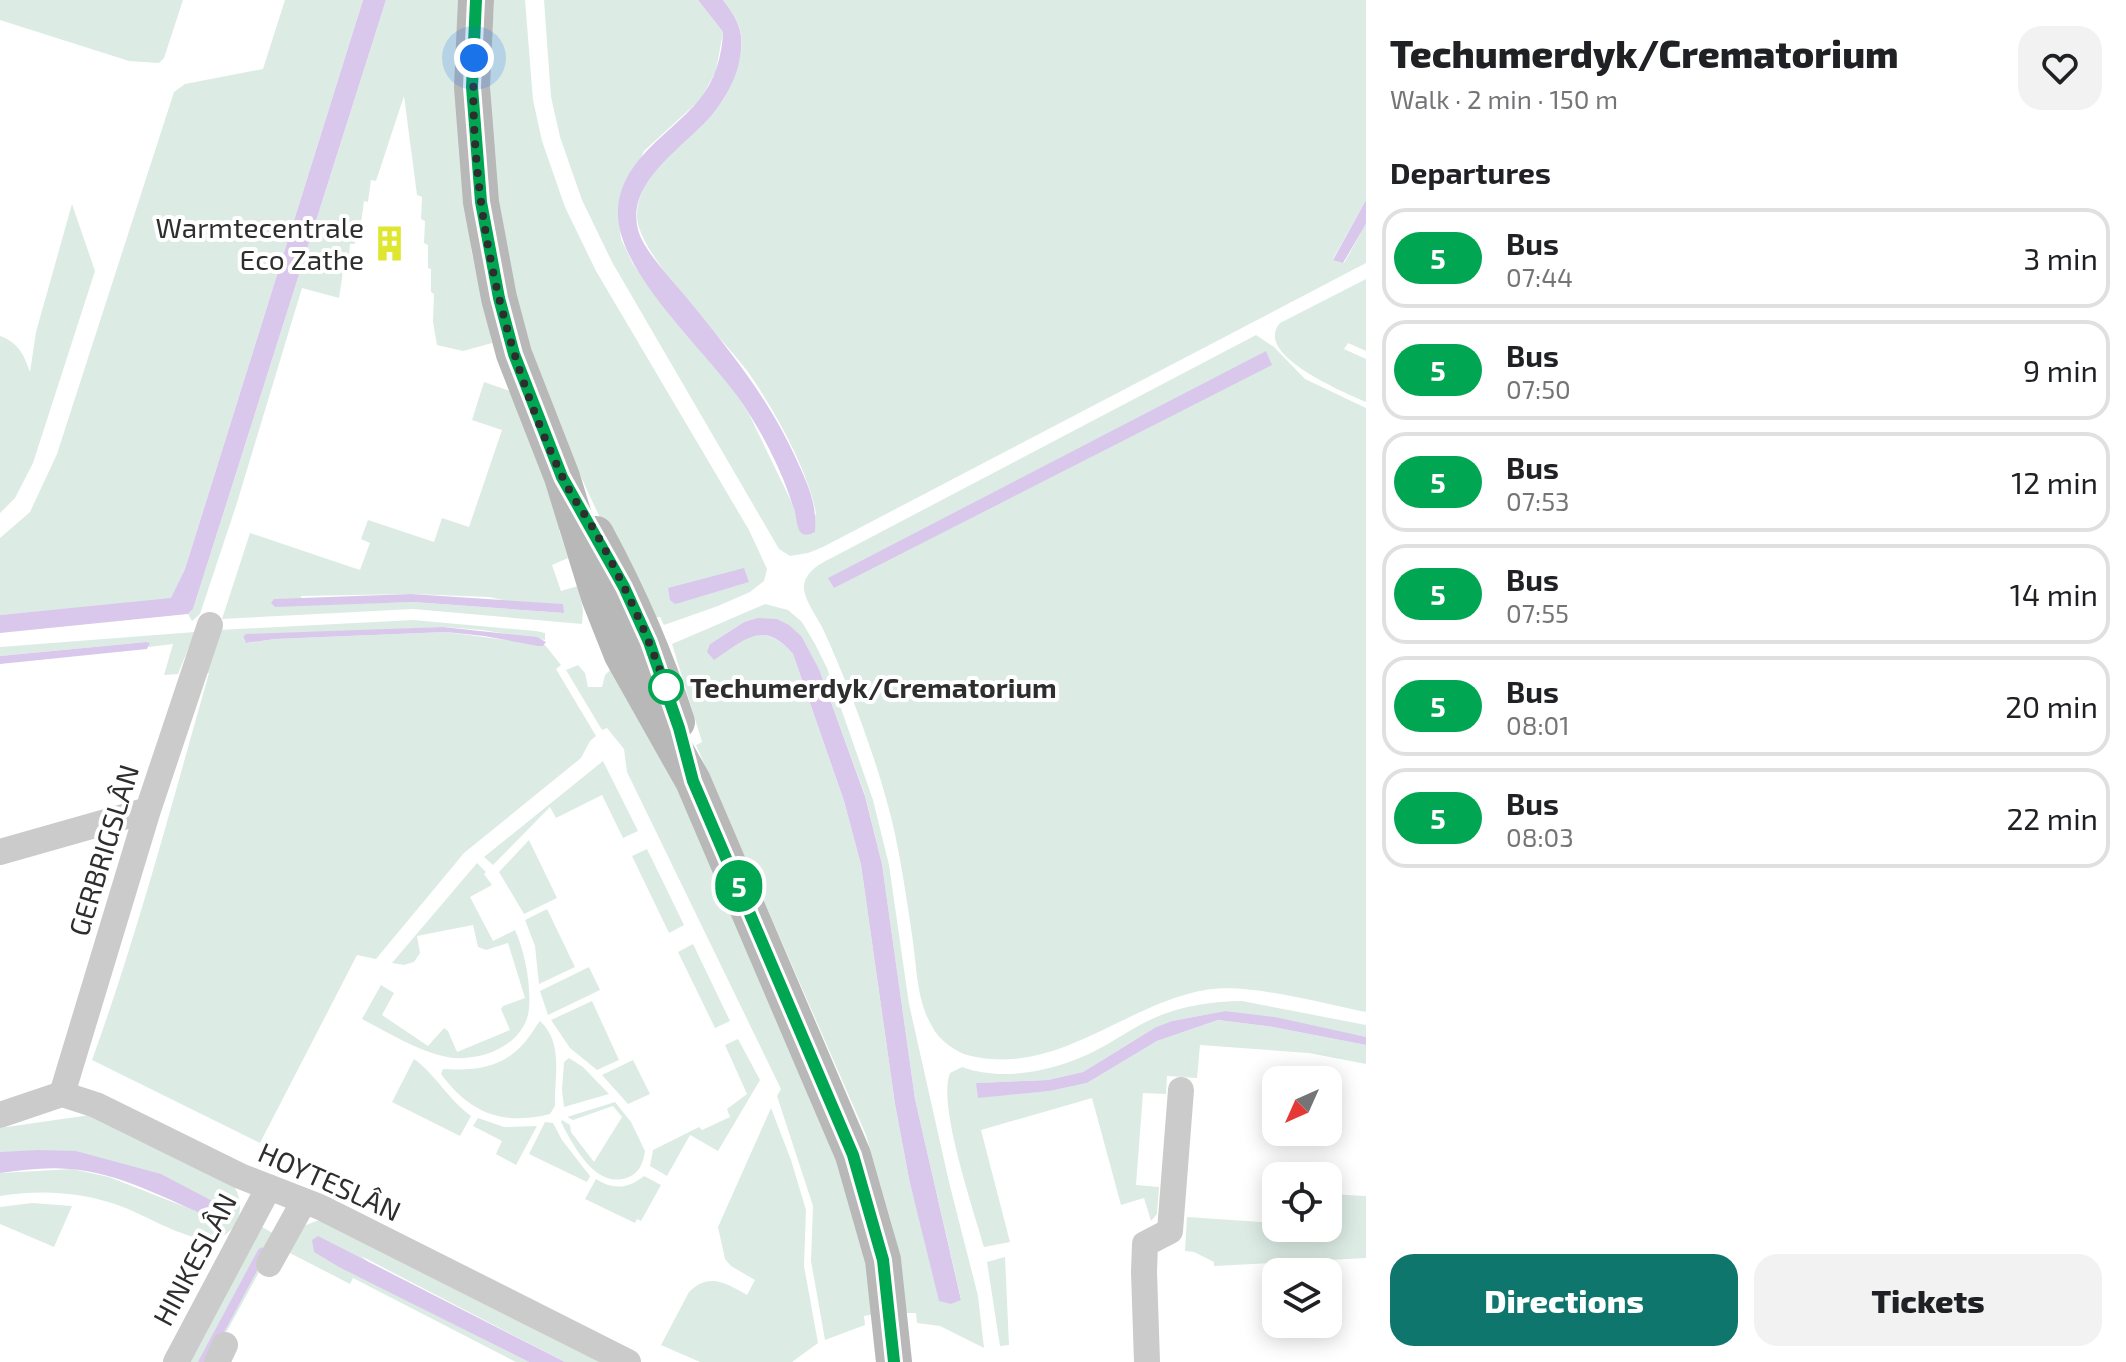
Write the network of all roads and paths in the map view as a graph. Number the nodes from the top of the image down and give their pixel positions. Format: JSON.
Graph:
{"nodes":[{"id":1,"x":476,"y":0,"type":"edge"},
{"id":2,"x":210,"y":625,"type":"dead end"},
{"id":3,"x":148,"y":810,"type":"junction"},
{"id":4,"x":0,"y":852,"type":"edge"},
{"id":5,"x":1181,"y":1090,"type":"dead end"},
{"id":6,"x":62,"y":1094,"type":"junction"},
{"id":7,"x":0,"y":1115,"type":"edge"},
{"id":8,"x":269,"y":1187,"type":"junction"},
{"id":9,"x":304,"y":1201,"type":"junction"},
{"id":10,"x":269,"y":1264,"type":"dead end"},
{"id":11,"x":176,"y":1362,"type":"edge"},
{"id":12,"x":628,"y":1362,"type":"edge"},
{"id":13,"x":894,"y":1362,"type":"edge"},
{"id":14,"x":1147,"y":1362,"type":"edge"}],
"edges":[{"from":1,"to":13,"type":"street"},
{"from":2,"to":3,"type":"street","name":"GERBRIGSLÂN"},
{"from":3,"to":4,"type":"street"},
{"from":3,"to":6,"type":"street","name":"GERBRIGSLÂN"},
{"from":5,"to":14,"type":"street"},
{"from":6,"to":7,"type":"street"},
{"from":6,"to":8,"type":"street","name":"HOYTESLÂN"},
{"from":8,"to":9,"type":"street","name":"HOYTESLÂN"},
{"from":8,"to":11,"type":"street","name":"HINKESLÂN"},
{"from":9,"to":10,"type":"street"},
{"from":9,"to":12,"type":"street","name":"HOYTESLÂN"}]}
